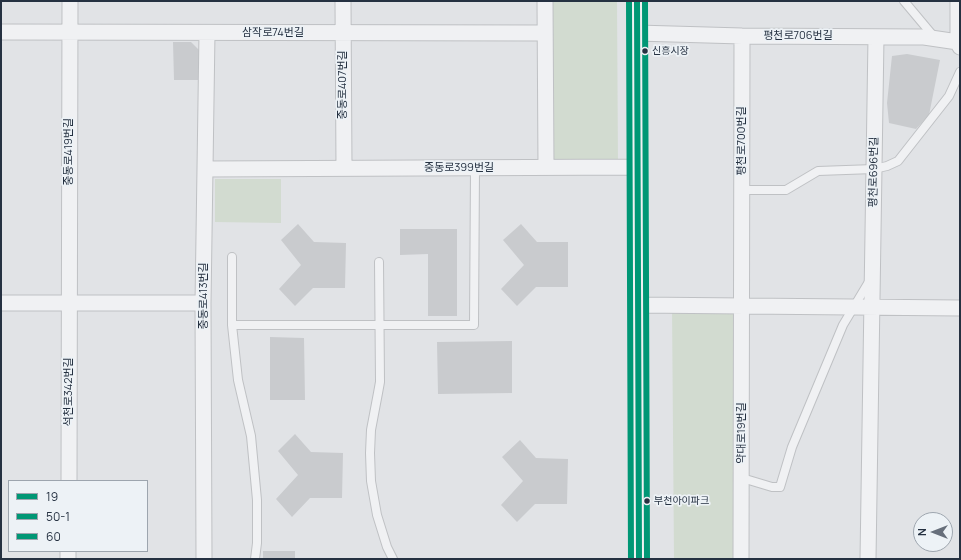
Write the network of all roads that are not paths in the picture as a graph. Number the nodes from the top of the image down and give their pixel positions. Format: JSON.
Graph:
{"nodes":[{"id":1,"x":70,"y":1,"type":"edge"},
{"id":2,"x":343,"y":1,"type":"edge"},
{"id":3,"x":545,"y":1,"type":"edge"},
{"id":4,"x":637,"y":1,"type":"edge"},
{"id":5,"x":904,"y":1,"type":"edge"},
{"id":6,"x":958,"y":1,"type":"edge"},
{"id":7,"x":1,"y":32,"type":"edge"},
{"id":8,"x":70,"y":33,"type":"junction"},
{"id":9,"x":207,"y":33,"type":"junction"},
{"id":10,"x":343,"y":33,"type":"junction"},
{"id":11,"x":545,"y":33,"type":"junction"},
{"id":12,"x":637,"y":33,"type":"junction"},
{"id":13,"x":742,"y":36,"type":"junction"},
{"id":14,"x":876,"y":37,"type":"junction"},
{"id":15,"x":935,"y":39,"type":"junction"},
{"id":16,"x":959,"y":44,"type":"edge"},
{"id":17,"x":960,"y":72,"type":"edge"},
{"id":18,"x":546,"y":167,"type":"junction"},
{"id":19,"x":637,"y":167,"type":"junction"},
{"id":20,"x":344,"y":168,"type":"junction"},
{"id":21,"x":475,"y":168,"type":"junction"},
{"id":22,"x":205,"y":169,"type":"junction"},
{"id":23,"x":874,"y":169,"type":"junction"},
{"id":24,"x":742,"y":190,"type":"junction"},
{"id":25,"x":232,"y":256,"type":"dead end"},
{"id":26,"x":379,"y":262,"type":"dead end"},
{"id":27,"x":872,"y":277,"type":"junction"},
{"id":28,"x":1,"y":303,"type":"edge"},
{"id":29,"x":69,"y":303,"type":"junction"},
{"id":30,"x":204,"y":303,"type":"junction"},
{"id":31,"x":638,"y":305,"type":"junction"},
{"id":32,"x":742,"y":306,"type":"junction"},
{"id":33,"x":854,"y":307,"type":"junction"},
{"id":34,"x":871,"y":308,"type":"junction"},
{"id":35,"x":960,"y":308,"type":"edge"},
{"id":36,"x":232,"y":325,"type":"junction"},
{"id":37,"x":380,"y":325,"type":"junction"},
{"id":38,"x":742,"y":478,"type":"junction"},
{"id":39,"x":69,"y":480,"type":"edge"},
{"id":40,"x":204,"y":559,"type":"edge"},
{"id":41,"x":255,"y":559,"type":"edge"},
{"id":42,"x":393,"y":559,"type":"edge"},
{"id":43,"x":639,"y":559,"type":"edge"},
{"id":44,"x":741,"y":559,"type":"edge"},
{"id":45,"x":868,"y":559,"type":"edge"}],
"edges":[{"from":1,"to":8,"type":"street","name":"중동로419번길"},
{"from":2,"to":10,"type":"street","name":"중동로407번길"},
{"from":3,"to":11,"type":"street"},
{"from":4,"to":12,"type":"street"},
{"from":5,"to":15,"type":"lane"},
{"from":6,"to":16,"type":"street"},
{"from":7,"to":8,"type":"street","name":"삼작로74번길"},
{"from":8,"to":9,"type":"street","name":"삼작로74번길"},
{"from":8,"to":29,"type":"street","name":"중동로419번길"},
{"from":9,"to":10,"type":"street","name":"삼작로74번길"},
{"from":9,"to":22,"type":"street","name":"중동로413번길"},
{"from":10,"to":11,"type":"street","name":"삼작로74번길"},
{"from":10,"to":20,"type":"street","name":"중동로407번길"},
{"from":11,"to":18,"type":"street"},
{"from":12,"to":13,"type":"street","name":"평천로706번길"},
{"from":12,"to":19,"type":"street"},
{"from":13,"to":14,"type":"street","name":"평천로706번길"},
{"from":13,"to":24,"type":"street","name":"평천로700번길"},
{"from":14,"to":15,"type":"street","name":"평천로706번길"},
{"from":14,"to":23,"type":"street","name":"평천로696번길"},
{"from":15,"to":16,"type":"street","name":"평천로706번길"},
{"from":17,"to":23,"type":"lane","name":"평천로700번길"},
{"from":18,"to":19,"type":"street","name":"중동로399번길"},
{"from":18,"to":21,"type":"street","name":"중동로399번길"},
{"from":19,"to":31,"type":"street"},
{"from":20,"to":21,"type":"street","name":"중동로399번길"},
{"from":20,"to":22,"type":"street","name":"중동로399번길"},
{"from":21,"to":37,"type":"lane"},
{"from":22,"to":30,"type":"street","name":"중동로413번길"},
{"from":23,"to":24,"type":"lane","name":"평천로700번길"},
{"from":23,"to":27,"type":"street","name":"평천로696번길"},
{"from":24,"to":32,"type":"street"},
{"from":25,"to":36,"type":"lane"},
{"from":26,"to":37,"type":"lane"},
{"from":27,"to":33,"type":"lane"},
{"from":27,"to":34,"type":"street","name":"평천로696번길"},
{"from":28,"to":29,"type":"street"},
{"from":29,"to":30,"type":"street"},
{"from":29,"to":39,"type":"street","name":"석천로342번길"},
{"from":30,"to":40,"type":"street","name":"중동로413번길"},
{"from":31,"to":32,"type":"street"},
{"from":31,"to":43,"type":"street"},
{"from":32,"to":33,"type":"street"},
{"from":32,"to":38,"type":"street","name":"약대로19번길"},
{"from":33,"to":34,"type":"street"},
{"from":33,"to":38,"type":"lane"},
{"from":34,"to":35,"type":"street"},
{"from":34,"to":45,"type":"street"},
{"from":36,"to":37,"type":"lane"},
{"from":36,"to":41,"type":"lane"},
{"from":37,"to":42,"type":"lane"},
{"from":38,"to":44,"type":"street","name":"약대로19번길"}]}
